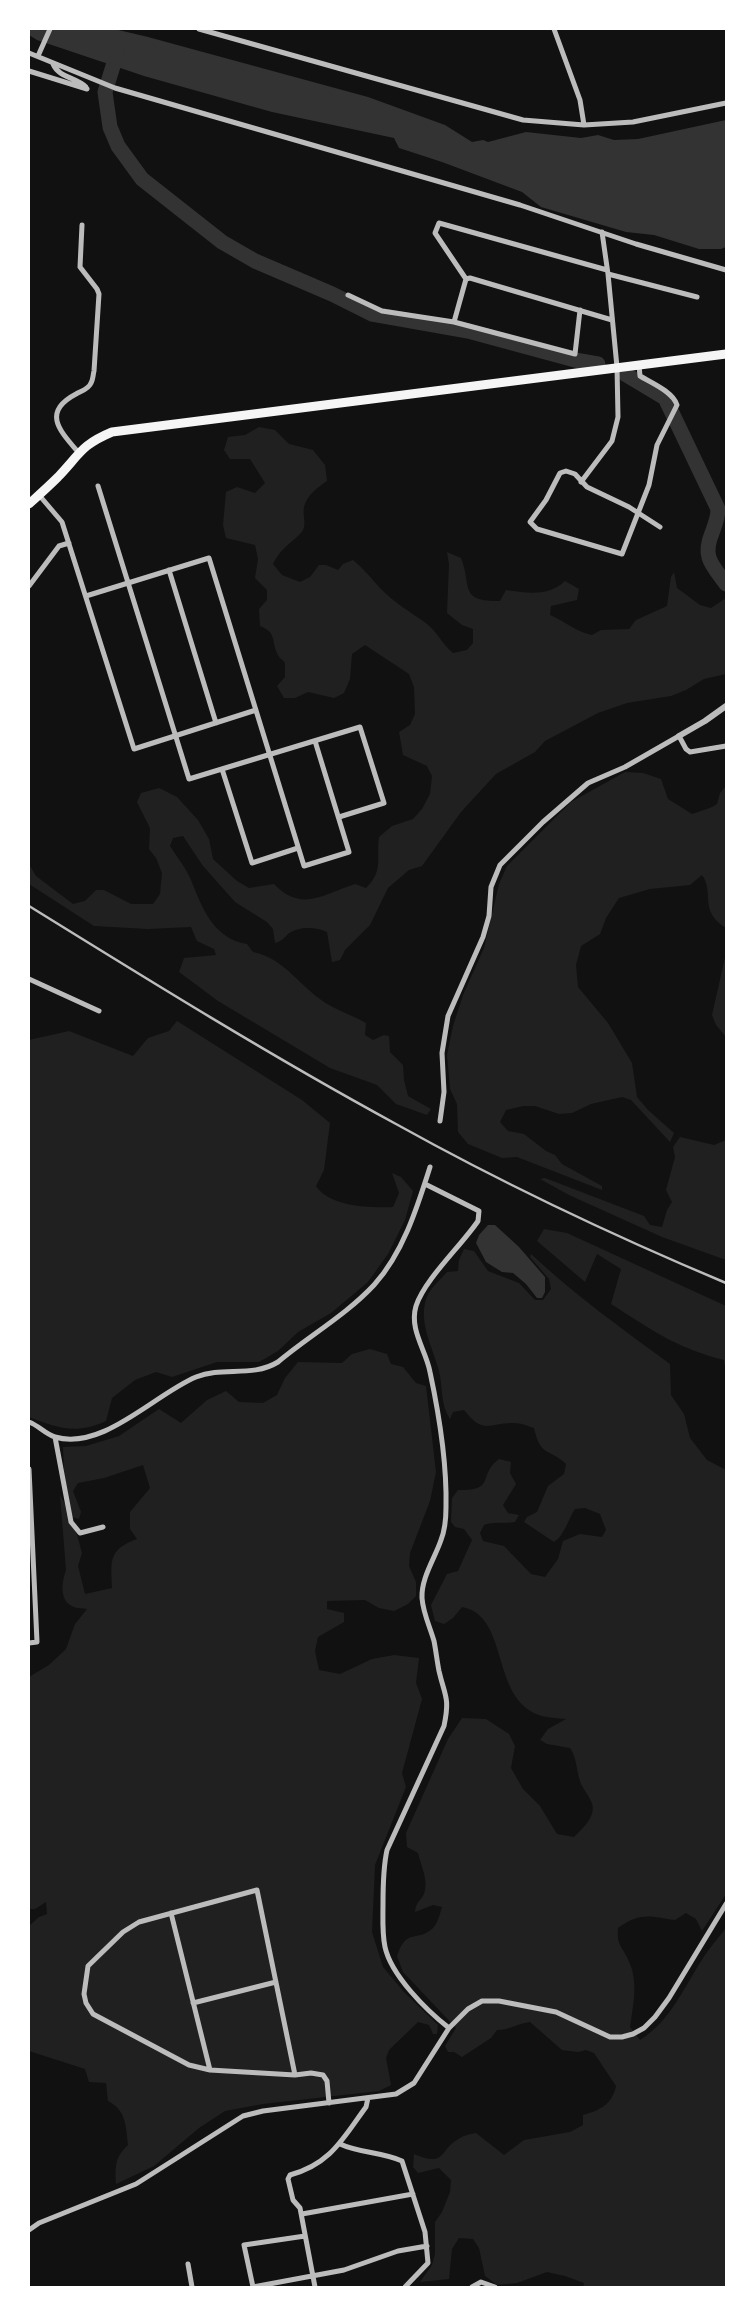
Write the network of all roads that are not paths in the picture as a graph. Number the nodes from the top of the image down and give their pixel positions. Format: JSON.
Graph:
{"nodes":[{"id":1,"x":50,"y":29,"type":"edge"},
{"id":2,"x":199,"y":29,"type":"edge"},
{"id":3,"x":554,"y":29,"type":"edge"},
{"id":4,"x":34,"y":54,"type":"edge"},
{"id":5,"x":52,"y":64,"type":"junction"},
{"id":6,"x":29,"y":71,"type":"edge"},
{"id":7,"x":726,"y":103,"type":"edge"},
{"id":8,"x":584,"y":125,"type":"junction"},
{"id":9,"x":82,"y":225,"type":"dead end"},
{"id":10,"x":602,"y":232,"type":"junction"},
{"id":11,"x":726,"y":270,"type":"edge"},
{"id":12,"x":608,"y":272,"type":"junction"},
{"id":13,"x":466,"y":279,"type":"junction"},
{"id":14,"x":348,"y":295,"type":"dead end"},
{"id":15,"x":697,"y":297,"type":"dead end"},
{"id":16,"x":580,"y":310,"type":"junction"},
{"id":17,"x":612,"y":320,"type":"junction"},
{"id":18,"x":454,"y":322,"type":"junction"},
{"id":19,"x":726,"y":354,"type":"edge"},
{"id":20,"x":638,"y":364,"type":"junction"},
{"id":21,"x":617,"y":367,"type":"junction"},
{"id":22,"x":78,"y":452,"type":"junction"},
{"id":23,"x":581,"y":482,"type":"junction"},
{"id":24,"x":98,"y":486,"type":"dead end"},
{"id":25,"x":39,"y":495,"type":"junction"},
{"id":26,"x":29,"y":504,"type":"edge"},
{"id":27,"x":639,"y":513,"type":"junction"},
{"id":28,"x":660,"y":527,"type":"dead end"},
{"id":29,"x":69,"y":543,"type":"junction"},
{"id":30,"x":168,"y":570,"type":"junction"},
{"id":31,"x":128,"y":583,"type":"junction"},
{"id":32,"x":29,"y":586,"type":"edge"},
{"id":33,"x":86,"y":596,"type":"junction"},
{"id":34,"x":726,"y":706,"type":"edge"},
{"id":35,"x":256,"y":710,"type":"junction"},
{"id":36,"x":216,"y":723,"type":"junction"},
{"id":37,"x":175,"y":736,"type":"junction"},
{"id":38,"x":679,"y":736,"type":"junction"},
{"id":39,"x":315,"y":741,"type":"junction"},
{"id":40,"x":726,"y":746,"type":"edge"},
{"id":41,"x":269,"y":754,"type":"junction"},
{"id":42,"x":222,"y":769,"type":"junction"},
{"id":43,"x":339,"y":817,"type":"junction"},
{"id":44,"x":298,"y":848,"type":"junction"},
{"id":45,"x":29,"y":906,"type":"edge"},
{"id":46,"x":29,"y":979,"type":"edge"},
{"id":47,"x":99,"y":1011,"type":"dead end"},
{"id":48,"x":440,"y":1121,"type":"dead end"},
{"id":49,"x":430,"y":1167,"type":"dead end"},
{"id":50,"x":425,"y":1184,"type":"junction"},
{"id":51,"x":726,"y":1283,"type":"edge"},
{"id":52,"x":29,"y":1422,"type":"edge"},
{"id":53,"x":55,"y":1437,"type":"junction"},
{"id":54,"x":29,"y":1468,"type":"edge"},
{"id":55,"x":29,"y":1497,"type":"edge"},
{"id":56,"x":103,"y":1527,"type":"dead end"},
{"id":57,"x":31,"y":1579,"type":"edge"},
{"id":58,"x":29,"y":1643,"type":"edge"},
{"id":59,"x":726,"y":1904,"type":"edge"},
{"id":60,"x":171,"y":1913,"type":"junction"},
{"id":61,"x":276,"y":1982,"type":"junction"},
{"id":62,"x":193,"y":2003,"type":"junction"},
{"id":63,"x":449,"y":2028,"type":"junction"},
{"id":64,"x":210,"y":2070,"type":"junction"},
{"id":65,"x":295,"y":2075,"type":"junction"},
{"id":66,"x":368,"y":2098,"type":"junction"},
{"id":67,"x":329,"y":2103,"type":"junction"},
{"id":68,"x":340,"y":2144,"type":"junction"},
{"id":69,"x":413,"y":2194,"type":"junction"},
{"id":70,"x":302,"y":2214,"type":"junction"},
{"id":71,"x":29,"y":2230,"type":"edge"},
{"id":72,"x":305,"y":2236,"type":"junction"},
{"id":73,"x":428,"y":2246,"type":"junction"},
{"id":74,"x":188,"y":2264,"type":"dead end"},
{"id":75,"x":313,"y":2276,"type":"junction"},
{"id":76,"x":192,"y":2287,"type":"edge"},
{"id":77,"x":253,"y":2287,"type":"edge"},
{"id":78,"x":315,"y":2287,"type":"edge"},
{"id":79,"x":405,"y":2287,"type":"edge"},
{"id":80,"x":472,"y":2287,"type":"edge"},
{"id":81,"x":495,"y":2287,"type":"edge"}],
"edges":[{"from":1,"to":4,"type":"street"},
{"from":2,"to":8,"type":"street"},
{"from":3,"to":8,"type":"street"},
{"from":4,"to":5,"type":"street"},
{"from":5,"to":6,"type":"street"},
{"from":5,"to":10,"type":"street"},
{"from":7,"to":8,"type":"street"},
{"from":9,"to":22,"type":"street"},
{"from":10,"to":11,"type":"street"},
{"from":10,"to":12,"type":"street"},
{"from":12,"to":13,"type":"street"},
{"from":12,"to":15,"type":"street"},
{"from":12,"to":17,"type":"street"},
{"from":13,"to":16,"type":"street"},
{"from":13,"to":18,"type":"street"},
{"from":14,"to":18,"type":"street"},
{"from":16,"to":17,"type":"street"},
{"from":16,"to":18,"type":"street"},
{"from":17,"to":21,"type":"street"},
{"from":19,"to":20,"type":"main road"},
{"from":20,"to":21,"type":"main road"},
{"from":20,"to":27,"type":"street"},
{"from":21,"to":22,"type":"main road"},
{"from":21,"to":23,"type":"street"},
{"from":22,"to":25,"type":"main road"},
{"from":23,"to":27,"type":"street"},
{"from":23,"to":27,"type":"street"},
{"from":24,"to":31,"type":"street"},
{"from":25,"to":26,"type":"main road"},
{"from":25,"to":29,"type":"street"},
{"from":27,"to":28,"type":"street"},
{"from":29,"to":32,"type":"street"},
{"from":29,"to":33,"type":"street"},
{"from":30,"to":31,"type":"street"},
{"from":30,"to":35,"type":"street"},
{"from":30,"to":36,"type":"street"},
{"from":31,"to":33,"type":"street"},
{"from":31,"to":37,"type":"street"},
{"from":33,"to":37,"type":"street"},
{"from":34,"to":38,"type":"street"},
{"from":35,"to":36,"type":"street"},
{"from":35,"to":41,"type":"street"},
{"from":36,"to":37,"type":"street"},
{"from":37,"to":42,"type":"street"},
{"from":38,"to":40,"type":"street"},
{"from":38,"to":48,"type":"street"},
{"from":39,"to":41,"type":"street"},
{"from":39,"to":43,"type":"street"},
{"from":39,"to":43,"type":"street"},
{"from":41,"to":42,"type":"street"},
{"from":41,"to":44,"type":"street"},
{"from":42,"to":44,"type":"street"},
{"from":43,"to":44,"type":"street"},
{"from":45,"to":51,"type":"lane"},
{"from":46,"to":47,"type":"street"},
{"from":49,"to":50,"type":"street"},
{"from":50,"to":53,"type":"street"},
{"from":50,"to":63,"type":"street"},
{"from":52,"to":53,"type":"street"},
{"from":53,"to":56,"type":"street"},
{"from":54,"to":55,"type":"street"},
{"from":55,"to":57,"type":"street"},
{"from":57,"to":58,"type":"street"},
{"from":59,"to":63,"type":"street"},
{"from":60,"to":61,"type":"street"},
{"from":60,"to":62,"type":"street"},
{"from":60,"to":64,"type":"street"},
{"from":61,"to":62,"type":"street"},
{"from":61,"to":65,"type":"street"},
{"from":62,"to":64,"type":"street"},
{"from":63,"to":66,"type":"street"},
{"from":64,"to":65,"type":"street"},
{"from":65,"to":67,"type":"street"},
{"from":66,"to":67,"type":"street"},
{"from":66,"to":68,"type":"street"},
{"from":67,"to":71,"type":"street"},
{"from":68,"to":69,"type":"street"},
{"from":68,"to":70,"type":"street"},
{"from":69,"to":70,"type":"street"},
{"from":69,"to":73,"type":"street"},
{"from":70,"to":72,"type":"street"},
{"from":72,"to":75,"type":"street"},
{"from":72,"to":77,"type":"street"},
{"from":73,"to":75,"type":"street"},
{"from":73,"to":79,"type":"street"},
{"from":74,"to":76,"type":"street"},
{"from":75,"to":77,"type":"street"},
{"from":75,"to":78,"type":"street"},
{"from":80,"to":81,"type":"street"}]}
